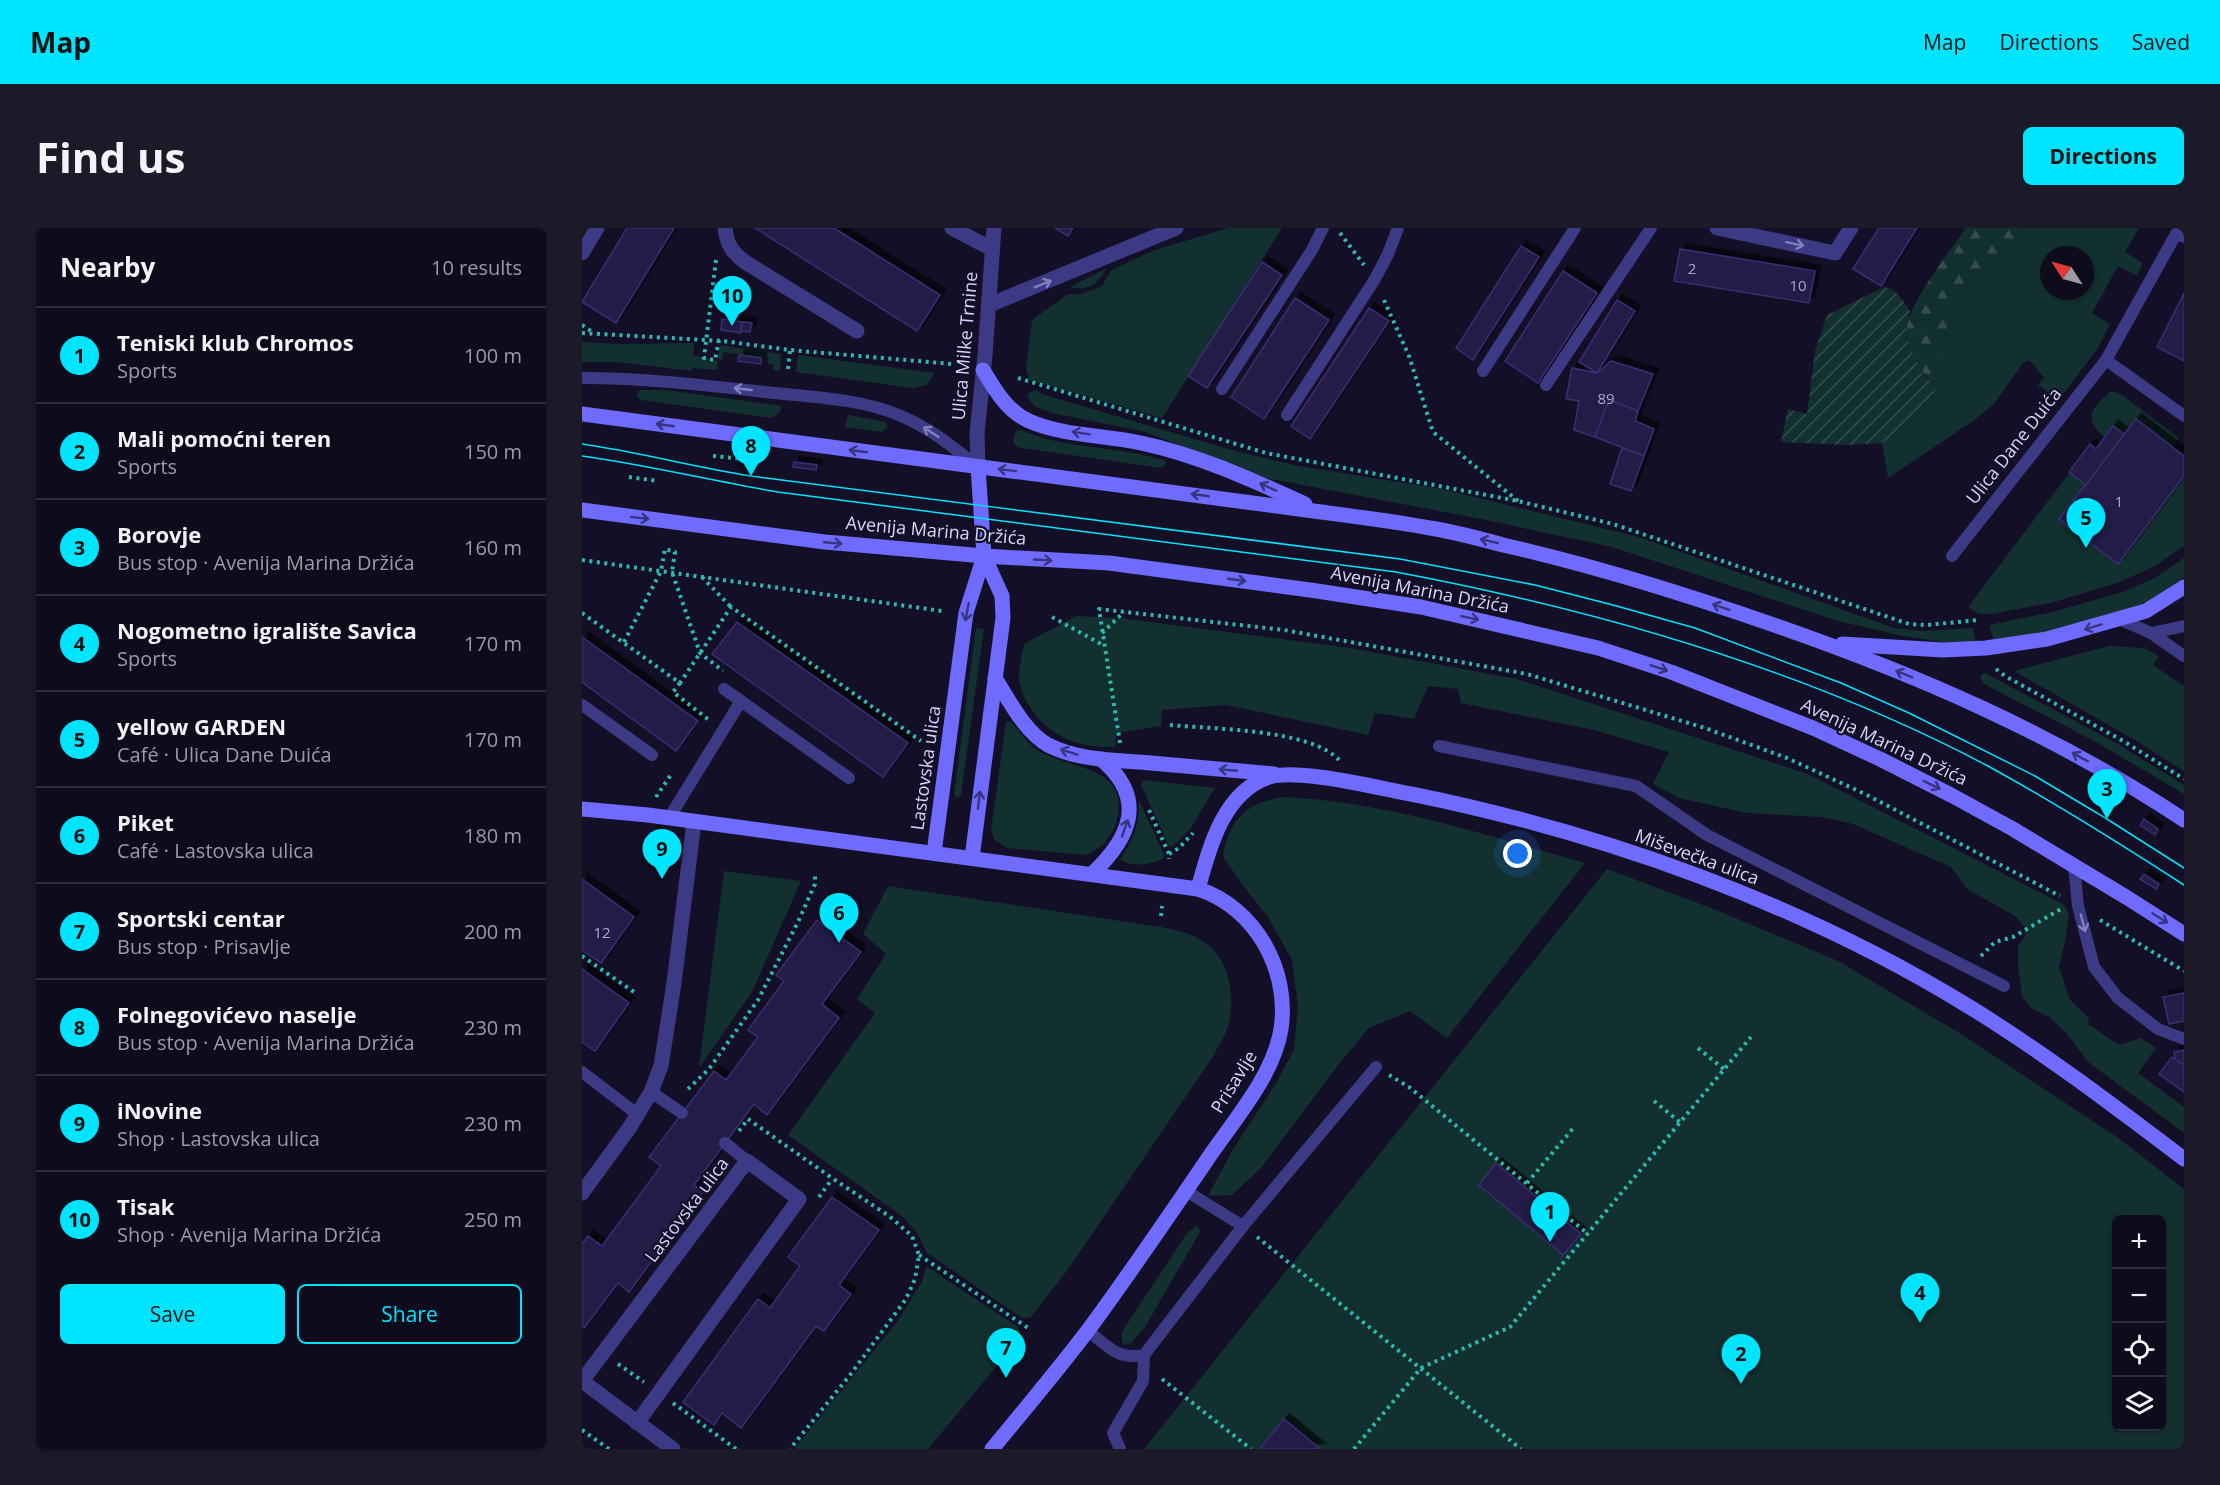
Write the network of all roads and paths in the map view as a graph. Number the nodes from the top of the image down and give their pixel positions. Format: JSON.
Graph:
{"nodes":[{"id":1,"x":597,"y":228,"type":"edge"},
{"id":2,"x":724,"y":228,"type":"edge"},
{"id":3,"x":952,"y":228,"type":"edge"},
{"id":4,"x":994,"y":228,"type":"edge"},
{"id":5,"x":1176,"y":228,"type":"edge"},
{"id":6,"x":1323,"y":228,"type":"edge"},
{"id":7,"x":1336,"y":228,"type":"edge"},
{"id":8,"x":1398,"y":228,"type":"edge"},
{"id":9,"x":1575,"y":228,"type":"edge"},
{"id":10,"x":1651,"y":228,"type":"edge"},
{"id":11,"x":1717,"y":228,"type":"edge"},
{"id":12,"x":1851,"y":228,"type":"edge"},
{"id":13,"x":2184,"y":237,"type":"edge"},
{"id":14,"x":992,"y":249,"type":"junction"},
{"id":15,"x":582,"y":253,"type":"edge"},
{"id":16,"x":717,"y":254,"type":"dead end"},
{"id":17,"x":1375,"y":279,"type":"junction"},
{"id":18,"x":989,"y":305,"type":"junction"},
{"id":19,"x":582,"y":325,"type":"edge"},
{"id":20,"x":857,"y":331,"type":"dead end"},
{"id":21,"x":582,"y":333,"type":"edge"},
{"id":22,"x":596,"y":335,"type":"junction"},
{"id":23,"x":706,"y":339,"type":"junction"},
{"id":24,"x":719,"y":340,"type":"junction"},
{"id":25,"x":790,"y":350,"type":"junction"},
{"id":26,"x":2106,"y":360,"type":"junction"},
{"id":27,"x":952,"y":364,"type":"dead end"},
{"id":28,"x":788,"y":369,"type":"dead end"},
{"id":29,"x":983,"y":370,"type":"junction"},
{"id":30,"x":1483,"y":371,"type":"dead end"},
{"id":31,"x":582,"y":378,"type":"edge"},
{"id":32,"x":1018,"y":378,"type":"dead end"},
{"id":33,"x":1546,"y":385,"type":"dead end"},
{"id":34,"x":1222,"y":389,"type":"dead end"},
{"id":35,"x":582,"y":414,"type":"edge"},
{"id":36,"x":1287,"y":415,"type":"dead end"},
{"id":37,"x":2184,"y":416,"type":"edge"},
{"id":38,"x":713,"y":456,"type":"dead end"},
{"id":39,"x":742,"y":459,"type":"dead end"},
{"id":40,"x":978,"y":467,"type":"junction"},
{"id":41,"x":629,"y":477,"type":"dead end"},
{"id":42,"x":658,"y":481,"type":"dead end"},
{"id":43,"x":1518,"y":501,"type":"junction"},
{"id":44,"x":582,"y":510,"type":"edge"},
{"id":45,"x":1321,"y":512,"type":"junction"},
{"id":46,"x":984,"y":556,"type":"junction"},
{"id":47,"x":1952,"y":556,"type":"dead end"},
{"id":48,"x":582,"y":560,"type":"edge"},
{"id":49,"x":661,"y":571,"type":"junction"},
{"id":50,"x":672,"y":572,"type":"junction"},
{"id":51,"x":701,"y":576,"type":"junction"},
{"id":52,"x":2184,"y":587,"type":"edge"},
{"id":53,"x":731,"y":606,"type":"junction"},
{"id":54,"x":942,"y":611,"type":"dead end"},
{"id":55,"x":1124,"y":612,"type":"junction"},
{"id":56,"x":582,"y":614,"type":"edge"},
{"id":57,"x":1052,"y":617,"type":"dead end"},
{"id":58,"x":2119,"y":619,"type":"junction"},
{"id":59,"x":1978,"y":620,"type":"dead end"},
{"id":60,"x":2184,"y":626,"type":"edge"},
{"id":61,"x":2151,"y":633,"type":"junction"},
{"id":62,"x":1102,"y":634,"type":"junction"},
{"id":63,"x":624,"y":642,"type":"junction"},
{"id":64,"x":1825,"y":643,"type":"junction"},
{"id":65,"x":1103,"y":645,"type":"junction"},
{"id":66,"x":700,"y":653,"type":"junction"},
{"id":67,"x":2184,"y":656,"type":"edge"},
{"id":68,"x":1996,"y":669,"type":"dead end"},
{"id":69,"x":728,"y":675,"type":"dead end"},
{"id":70,"x":995,"y":678,"type":"junction"},
{"id":71,"x":680,"y":683,"type":"junction"},
{"id":72,"x":724,"y":689,"type":"dead end"},
{"id":73,"x":741,"y":701,"type":"junction"},
{"id":74,"x":582,"y":705,"type":"edge"},
{"id":75,"x":695,"y":709,"type":"dead end"},
{"id":76,"x":1170,"y":725,"type":"dead end"},
{"id":77,"x":921,"y":741,"type":"dead end"},
{"id":78,"x":1439,"y":746,"type":"dead end"},
{"id":79,"x":1121,"y":748,"type":"dead end"},
{"id":80,"x":652,"y":755,"type":"dead end"},
{"id":81,"x":1101,"y":759,"type":"junction"},
{"id":82,"x":1286,"y":775,"type":"junction"},
{"id":83,"x":849,"y":778,"type":"dead end"},
{"id":84,"x":2184,"y":779,"type":"edge"},
{"id":85,"x":1356,"y":783,"type":"junction"},
{"id":86,"x":1144,"y":799,"type":"dead end"},
{"id":87,"x":582,"y":810,"type":"edge"},
{"id":88,"x":669,"y":818,"type":"junction"},
{"id":89,"x":2184,"y":820,"type":"edge"},
{"id":90,"x":694,"y":822,"type":"junction"},
{"id":91,"x":1196,"y":829,"type":"dead end"},
{"id":92,"x":934,"y":853,"type":"junction"},
{"id":93,"x":972,"y":858,"type":"junction"},
{"id":94,"x":2074,"y":866,"type":"junction"},
{"id":95,"x":815,"y":874,"type":"dead end"},
{"id":96,"x":1092,"y":874,"type":"junction"},
{"id":97,"x":1198,"y":890,"type":"junction"},
{"id":98,"x":1162,"y":906,"type":"dead end"},
{"id":99,"x":1161,"y":916,"type":"dead end"},
{"id":100,"x":2112,"y":926,"type":"dead end"},
{"id":101,"x":2184,"y":934,"type":"edge"},
{"id":102,"x":582,"y":956,"type":"edge"},
{"id":103,"x":1970,"y":968,"type":"junction"},
{"id":104,"x":2184,"y":971,"type":"edge"},
{"id":105,"x":2004,"y":986,"type":"dead end"},
{"id":106,"x":637,"y":994,"type":"dead end"},
{"id":107,"x":1751,"y":1037,"type":"dead end"},
{"id":108,"x":2184,"y":1039,"type":"edge"},
{"id":109,"x":1698,"y":1048,"type":"dead end"},
{"id":110,"x":1376,"y":1067,"type":"joint"},
{"id":111,"x":1725,"y":1070,"type":"junction"},
{"id":112,"x":582,"y":1072,"type":"edge"},
{"id":113,"x":688,"y":1089,"type":"dead end"},
{"id":114,"x":651,"y":1092,"type":"junction"},
{"id":115,"x":1654,"y":1101,"type":"dead end"},
{"id":116,"x":682,"y":1113,"type":"dead end"},
{"id":117,"x":638,"y":1114,"type":"junction"},
{"id":118,"x":1680,"y":1123,"type":"junction"},
{"id":119,"x":1575,"y":1126,"type":"dead end"},
{"id":120,"x":729,"y":1141,"type":"joint"},
{"id":121,"x":2184,"y":1159,"type":"edge"},
{"id":122,"x":747,"y":1161,"type":"junction"},
{"id":123,"x":1527,"y":1182,"type":"junction"},
{"id":124,"x":1186,"y":1191,"type":"junction"},
{"id":125,"x":582,"y":1193,"type":"edge"},
{"id":126,"x":1244,"y":1226,"type":"junction"},
{"id":127,"x":1588,"y":1234,"type":"junction"},
{"id":128,"x":919,"y":1255,"type":"junction"},
{"id":129,"x":1032,"y":1330,"type":"dead end"},
{"id":130,"x":1088,"y":1330,"type":"junction"},
{"id":131,"x":613,"y":1360,"type":"dead end"},
{"id":132,"x":1144,"y":1361,"type":"junction"},
{"id":133,"x":1421,"y":1368,"type":"junction"},
{"id":134,"x":582,"y":1381,"type":"edge"},
{"id":135,"x":650,"y":1386,"type":"dead end"},
{"id":136,"x":669,"y":1400,"type":"dead end"},
{"id":137,"x":637,"y":1423,"type":"junction"},
{"id":138,"x":582,"y":1430,"type":"edge"},
{"id":139,"x":609,"y":1449,"type":"edge"},
{"id":140,"x":673,"y":1449,"type":"edge"},
{"id":141,"x":736,"y":1449,"type":"edge"},
{"id":142,"x":790,"y":1449,"type":"edge"},
{"id":143,"x":992,"y":1449,"type":"edge"},
{"id":144,"x":1120,"y":1449,"type":"edge"},
{"id":145,"x":1251,"y":1449,"type":"edge"},
{"id":146,"x":1354,"y":1449,"type":"edge"},
{"id":147,"x":1521,"y":1449,"type":"edge"}],
"edges":[{"from":1,"to":15,"type":"street"},
{"from":2,"to":20,"type":"street"},
{"from":3,"to":14,"type":"street"},
{"from":4,"to":14,"type":"street","name":"Ulica Milke Trnine"},
{"from":18,"to":5,"type":"street","one_way":true},
{"from":6,"to":34,"type":"lane"},
{"from":7,"to":17,"type":"path"},
{"from":8,"to":17,"type":"lane"},
{"from":9,"to":30,"type":"lane"},
{"from":10,"to":33,"type":"lane"},
{"from":11,"to":12,"type":"street","one_way":true},
{"from":13,"to":26,"type":"lane","name":"Ulica Dane Duića"},
{"from":14,"to":18,"type":"street","name":"Ulica Milke Trnine"},
{"from":16,"to":23,"type":"path"},
{"from":17,"to":36,"type":"lane"},
{"from":17,"to":43,"type":"path"},
{"from":18,"to":29,"type":"street","name":"Ulica Milke Trnine"},
{"from":19,"to":22,"type":"path"},
{"from":21,"to":22,"type":"path"},
{"from":22,"to":23,"type":"path"},
{"from":23,"to":24,"type":"path"},
{"from":23,"to":24,"type":"path"},
{"from":24,"to":25,"type":"path"},
{"from":25,"to":27,"type":"path"},
{"from":25,"to":28,"type":"path"},
{"from":26,"to":37,"type":"lane"},
{"from":26,"to":47,"type":"lane","name":"Ulica Dane Duića"},
{"from":29,"to":40,"type":"street","name":"Ulica Milke Trnine"},
{"from":45,"to":29,"type":"street","one_way":true},
{"from":40,"to":31,"type":"lane","one_way":true},
{"from":32,"to":43,"type":"path"},
{"from":40,"to":35,"type":"street","one_way":true},
{"from":38,"to":39,"type":"path"},
{"from":45,"to":40,"type":"street","one_way":true},
{"from":40,"to":46,"type":"street","name":"Lastovska ulica"},
{"from":41,"to":42,"type":"path"},
{"from":43,"to":59,"type":"path"},
{"from":44,"to":46,"type":"street","name":"Avenija Marina Držića","one_way":true},
{"from":64,"to":45,"type":"street","one_way":true},
{"from":46,"to":70,"type":"street","name":"Lastovska ulica"},
{"from":46,"to":92,"type":"street","name":"Lastovska ulica","one_way":true},
{"from":46,"to":94,"type":"street","name":"Avenija Marina Držića","one_way":true},
{"from":48,"to":49,"type":"path"},
{"from":49,"to":50,"type":"path"},
{"from":49,"to":50,"type":"path"},
{"from":49,"to":63,"type":"path"},
{"from":50,"to":51,"type":"path"},
{"from":50,"to":66,"type":"path"},
{"from":51,"to":53,"type":"path"},
{"from":51,"to":54,"type":"path"},
{"from":52,"to":58,"type":"street"},
{"from":53,"to":66,"type":"path"},
{"from":53,"to":77,"type":"path"},
{"from":55,"to":62,"type":"path"},
{"from":55,"to":62,"type":"path"},
{"from":55,"to":103,"type":"path"},
{"from":56,"to":63,"type":"path"},
{"from":57,"to":65,"type":"path"},
{"from":58,"to":61,"type":"lane"},
{"from":58,"to":64,"type":"street","one_way":true},
{"from":60,"to":61,"type":"lane"},
{"from":61,"to":67,"type":"lane"},
{"from":62,"to":65,"type":"path"},
{"from":63,"to":71,"type":"path"},
{"from":89,"to":64,"type":"street","one_way":true},
{"from":65,"to":79,"type":"path"},
{"from":66,"to":69,"type":"path"},
{"from":66,"to":71,"type":"path"},
{"from":68,"to":84,"type":"path"},
{"from":81,"to":70,"type":"street","one_way":true},
{"from":93,"to":70,"type":"street","name":"Lastovska ulica","one_way":true},
{"from":71,"to":75,"type":"path"},
{"from":72,"to":73,"type":"lane"},
{"from":73,"to":83,"type":"lane"},
{"from":73,"to":88,"type":"lane"},
{"from":74,"to":80,"type":"lane"},
{"from":76,"to":85,"type":"path"},
{"from":78,"to":103,"type":"lane"},
{"from":82,"to":81,"type":"street","one_way":true},
{"from":96,"to":81,"type":"street","one_way":true},
{"from":82,"to":85,"type":"street","name":"Miševečka ulica"},
{"from":82,"to":97,"type":"street","name":"Miševečka ulica"},
{"from":85,"to":121,"type":"street","name":"Miševečka ulica"},
{"from":86,"to":91,"type":"path"},
{"from":87,"to":88,"type":"street","name":"Lastovska ulica"},
{"from":88,"to":90,"type":"street","name":"Lastovska ulica"},
{"from":90,"to":92,"type":"street","name":"Lastovska ulica"},
{"from":90,"to":114,"type":"street"},
{"from":92,"to":93,"type":"street","name":"Prisavlje"},
{"from":93,"to":96,"type":"street","name":"Prisavlje"},
{"from":94,"to":101,"type":"street","name":"Avenija Marina Držića","one_way":true},
{"from":94,"to":108,"type":"lane","one_way":true},
{"from":95,"to":113,"type":"path"},
{"from":96,"to":97,"type":"street","name":"Prisavlje"},
{"from":97,"to":124,"type":"street","name":"Prisavlje"},
{"from":98,"to":99,"type":"path"},
{"from":100,"to":104,"type":"path"},
{"from":102,"to":106,"type":"path"},
{"from":103,"to":105,"type":"lane"},
{"from":107,"to":111,"type":"path"},
{"from":109,"to":111,"type":"path"},
{"from":110,"to":123,"type":"path"},
{"from":110,"to":126,"type":"lane"},
{"from":111,"to":118,"type":"path"},
{"from":112,"to":117,"type":"lane"},
{"from":114,"to":116,"type":"lane"},
{"from":114,"to":117,"type":"street"},
{"from":115,"to":118,"type":"path"},
{"from":117,"to":125,"type":"street"},
{"from":118,"to":127,"type":"path"},
{"from":119,"to":123,"type":"path"},
{"from":120,"to":122,"type":"lane"},
{"from":120,"to":128,"type":"path"},
{"from":122,"to":134,"type":"street","name":"Lastovska ulica"},
{"from":122,"to":137,"type":"street","name":"Lastovska ulica"},
{"from":123,"to":127,"type":"path"},
{"from":124,"to":126,"type":"lane"},
{"from":124,"to":130,"type":"street","name":"Prisavlje"},
{"from":126,"to":132,"type":"lane"},
{"from":126,"to":133,"type":"path"},
{"from":127,"to":133,"type":"path"},
{"from":128,"to":129,"type":"path"},
{"from":128,"to":142,"type":"path"},
{"from":130,"to":132,"type":"lane"},
{"from":130,"to":143,"type":"street","name":"Prisavlje"},
{"from":131,"to":135,"type":"path"},
{"from":132,"to":144,"type":"lane"},
{"from":132,"to":145,"type":"path"},
{"from":133,"to":146,"type":"path"},
{"from":133,"to":147,"type":"path"},
{"from":134,"to":137,"type":"street","name":"Lastovska ulica"},
{"from":136,"to":141,"type":"path"},
{"from":137,"to":140,"type":"street","name":"Lastovska ulica"},
{"from":138,"to":139,"type":"path"}]}
